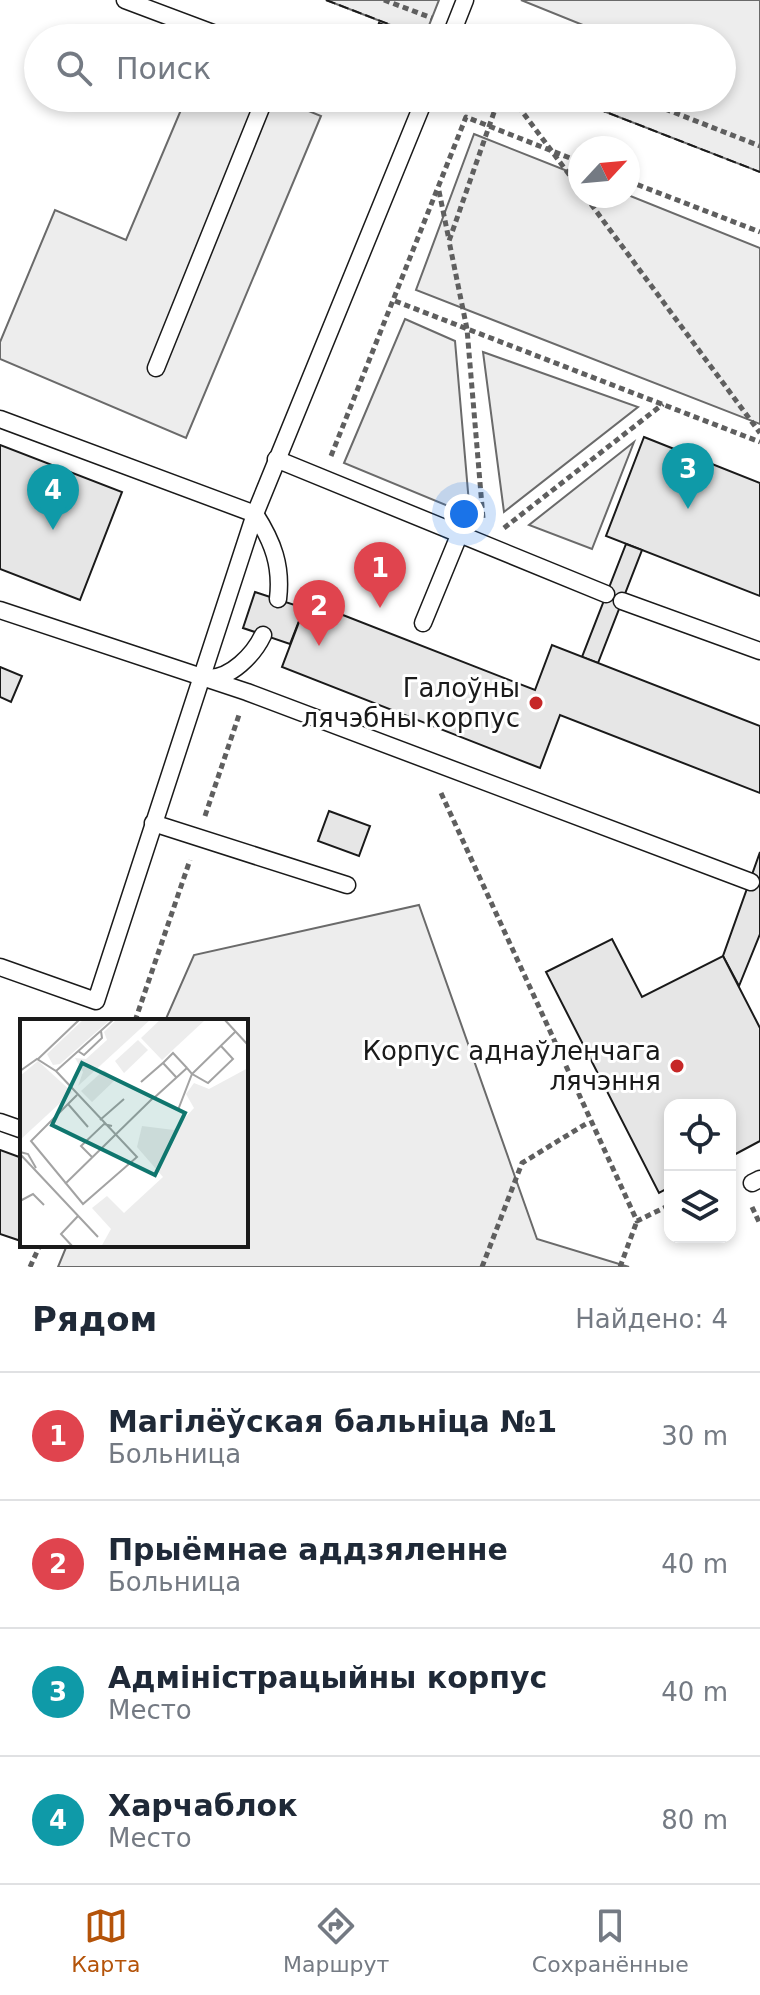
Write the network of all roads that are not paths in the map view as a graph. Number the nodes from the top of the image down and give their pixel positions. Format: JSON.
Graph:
{"nodes":[{"id":1,"x":125,"y":0,"type":"edge"},
{"id":2,"x":465,"y":0,"type":"edge"},
{"id":3,"x":189,"y":24,"type":"edge"},
{"id":4,"x":456,"y":24,"type":"edge"},
{"id":5,"x":259,"y":112,"type":"edge"},
{"id":6,"x":419,"y":112,"type":"edge"},
{"id":7,"x":156,"y":368,"type":"dead end"},
{"id":8,"x":0,"y":419,"type":"edge"},
{"id":9,"x":276,"y":459,"type":"junction"},
{"id":10,"x":255,"y":514,"type":"junction"},
{"id":11,"x":460,"y":533,"type":"junction"},
{"id":12,"x":606,"y":594,"type":"dead end"},
{"id":13,"x":278,"y":599,"type":"dead end"},
{"id":14,"x":622,"y":601,"type":"dead end"},
{"id":15,"x":0,"y":610,"type":"edge"},
{"id":16,"x":423,"y":623,"type":"dead end"},
{"id":17,"x":263,"y":635,"type":"dead end"},
{"id":18,"x":760,"y":651,"type":"edge"},
{"id":19,"x":199,"y":678,"type":"junction"},
{"id":20,"x":153,"y":823,"type":"junction"},
{"id":21,"x":751,"y":882,"type":"dead end"},
{"id":22,"x":347,"y":885,"type":"dead end"},
{"id":23,"x":0,"y":967,"type":"edge"},
{"id":24,"x":0,"y":1122,"type":"edge"},
{"id":25,"x":20,"y":1129,"type":"dead end"}],
"edges":[{"from":1,"to":3,"type":"lane"},
{"from":2,"to":4,"type":"lane"},
{"from":5,"to":7,"type":"lane"},
{"from":6,"to":9,"type":"lane"},
{"from":8,"to":10,"type":"lane"},
{"from":9,"to":10,"type":"lane"},
{"from":9,"to":11,"type":"lane"},
{"from":10,"to":13,"type":"lane"},
{"from":10,"to":19,"type":"lane"},
{"from":11,"to":12,"type":"lane"},
{"from":11,"to":16,"type":"lane"},
{"from":14,"to":18,"type":"lane"},
{"from":15,"to":19,"type":"lane"},
{"from":17,"to":19,"type":"lane"},
{"from":19,"to":20,"type":"lane"},
{"from":19,"to":21,"type":"lane"},
{"from":20,"to":22,"type":"lane"},
{"from":20,"to":23,"type":"lane"},
{"from":24,"to":25,"type":"lane"}]}
